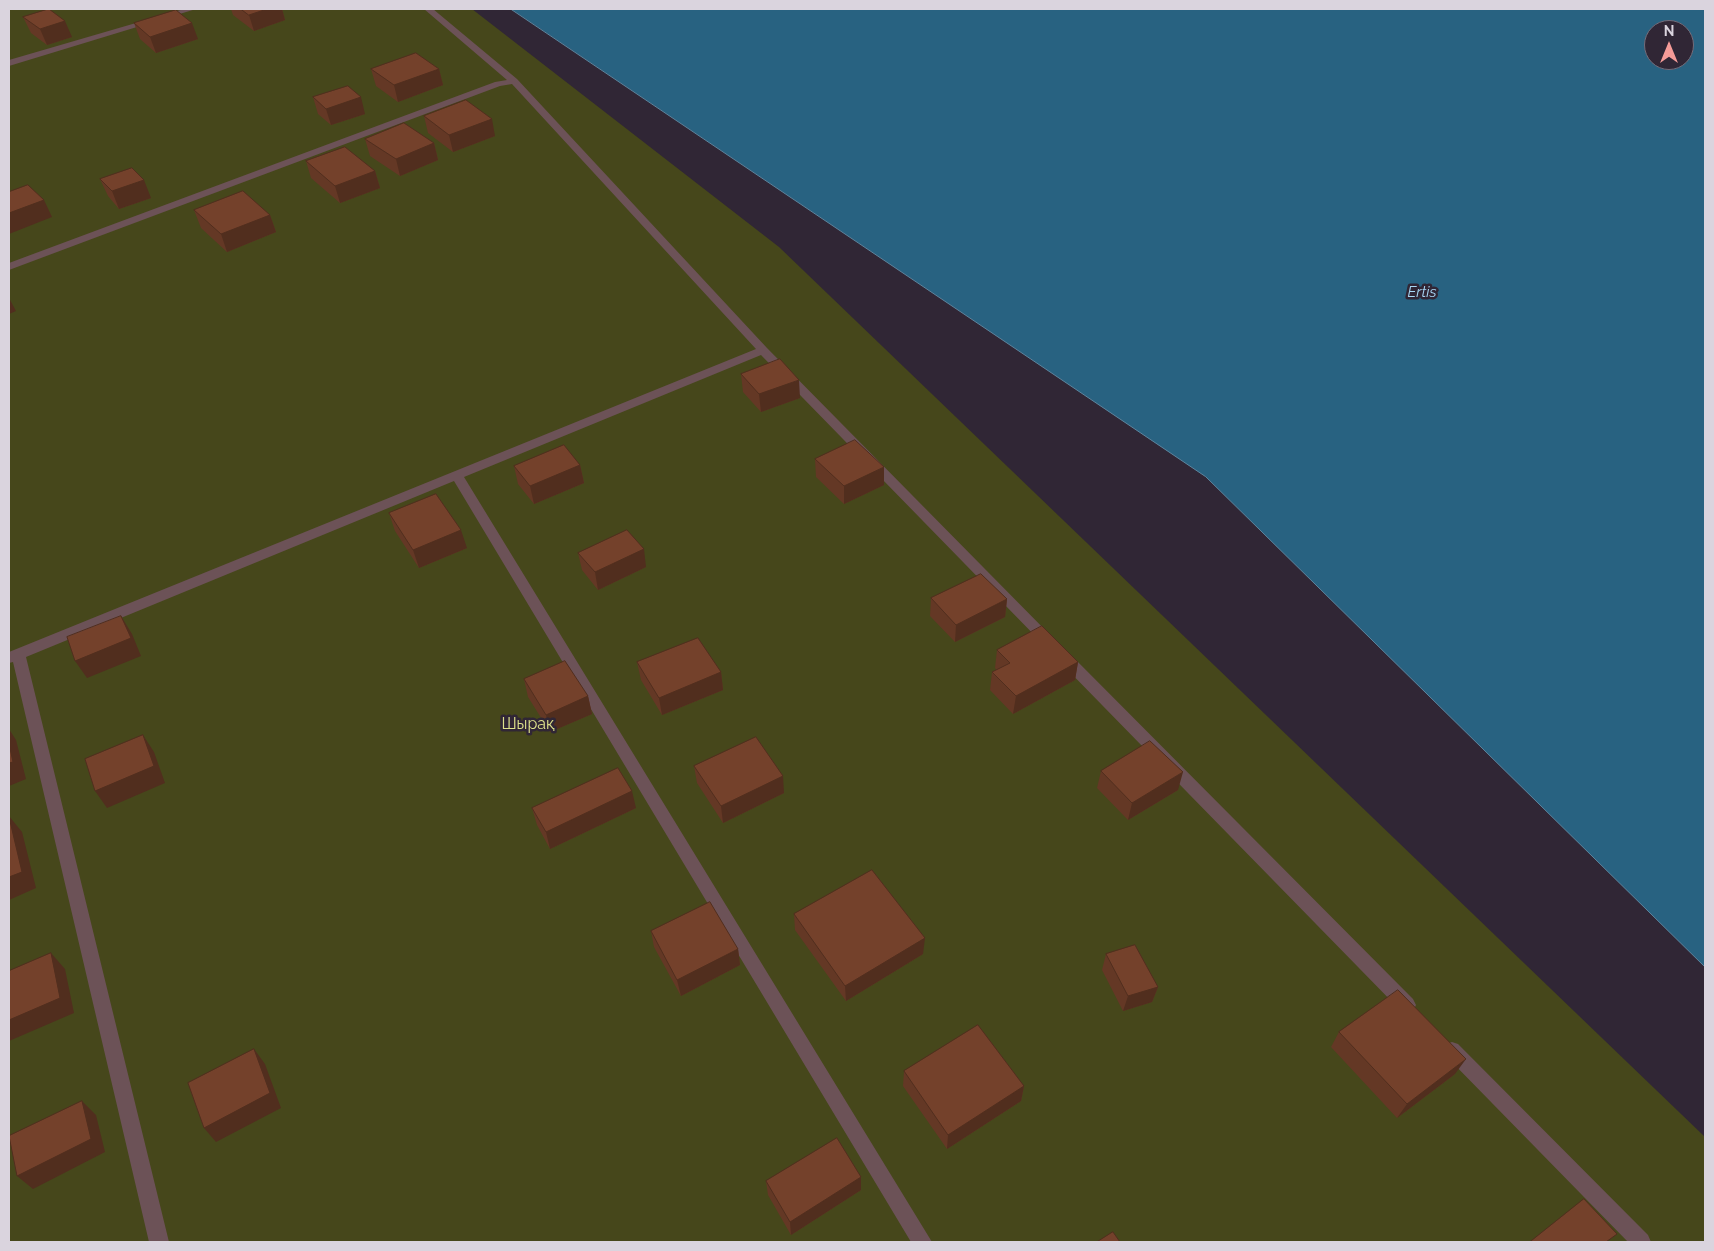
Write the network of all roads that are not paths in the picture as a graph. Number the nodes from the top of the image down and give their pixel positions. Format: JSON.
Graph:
{"nodes":[{"id":1,"x":192,"y":9,"type":"edge"},
{"id":2,"x":428,"y":9,"type":"edge"},
{"id":3,"x":9,"y":63,"type":"edge"},
{"id":4,"x":514,"y":81,"type":"junction"},
{"id":5,"x":9,"y":267,"type":"edge"},
{"id":6,"x":763,"y":350,"type":"junction"},
{"id":7,"x":456,"y":475,"type":"junction"},
{"id":8,"x":13,"y":656,"type":"edge"},
{"id":9,"x":1418,"y":1016,"type":"edge"},
{"id":10,"x":1439,"y":1037,"type":"edge"},
{"id":11,"x":159,"y":1242,"type":"edge"},
{"id":12,"x":922,"y":1242,"type":"edge"},
{"id":13,"x":1641,"y":1242,"type":"edge"}],
"edges":[{"from":1,"to":3,"type":"street"},
{"from":2,"to":4,"type":"street"},
{"from":4,"to":5,"type":"street"},
{"from":4,"to":6,"type":"street"},
{"from":6,"to":7,"type":"street"},
{"from":6,"to":9,"type":"street"},
{"from":7,"to":8,"type":"street"},
{"from":7,"to":12,"type":"street"},
{"from":8,"to":11,"type":"street"},
{"from":10,"to":13,"type":"street"}]}
